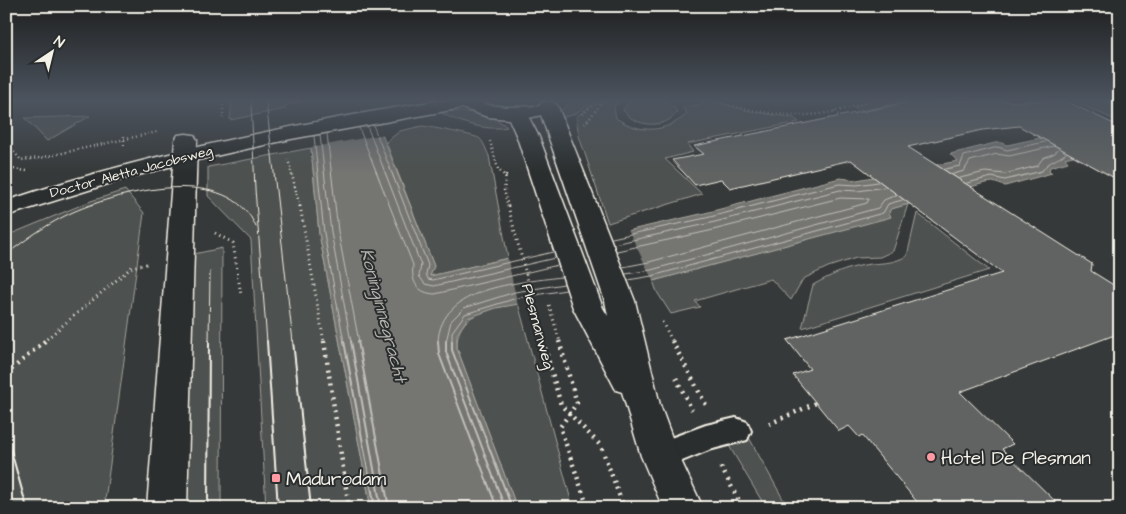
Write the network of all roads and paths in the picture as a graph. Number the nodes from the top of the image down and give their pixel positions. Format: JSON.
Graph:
{"nodes":[{"id":1,"x":302,"y":125,"type":"edge"},
{"id":2,"x":522,"y":125,"type":"edge"},
{"id":3,"x":560,"y":125,"type":"edge"},
{"id":4,"x":124,"y":137,"type":"junction"},
{"id":5,"x":177,"y":142,"type":"junction"},
{"id":6,"x":6,"y":143,"type":"edge"},
{"id":7,"x":124,"y":144,"type":"dead end"},
{"id":8,"x":6,"y":168,"type":"edge"},
{"id":9,"x":290,"y":168,"type":"dead end"},
{"id":10,"x":507,"y":170,"type":"dead end"},
{"id":11,"x":27,"y":171,"type":"dead end"},
{"id":12,"x":6,"y":190,"type":"edge"},
{"id":13,"x":6,"y":209,"type":"edge"},
{"id":14,"x":182,"y":214,"type":"junction"},
{"id":15,"x":180,"y":257,"type":"junction"},
{"id":16,"x":241,"y":295,"type":"dead end"},
{"id":17,"x":662,"y":321,"type":"dead end"},
{"id":18,"x":553,"y":322,"type":"dead end"},
{"id":19,"x":6,"y":374,"type":"edge"},
{"id":20,"x":675,"y":376,"type":"dead end"},
{"id":21,"x":816,"y":403,"type":"dead end"},
{"id":22,"x":642,"y":405,"type":"junction"},
{"id":23,"x":570,"y":414,"type":"junction"},
{"id":24,"x":769,"y":424,"type":"dead end"},
{"id":25,"x":720,"y":435,"type":"junction"},
{"id":26,"x":660,"y":456,"type":"junction"},
{"id":27,"x":167,"y":508,"type":"edge"},
{"id":28,"x":349,"y":508,"type":"edge"},
{"id":29,"x":588,"y":508,"type":"edge"},
{"id":30,"x":624,"y":508,"type":"edge"},
{"id":31,"x":683,"y":508,"type":"edge"},
{"id":32,"x":743,"y":508,"type":"edge"}],
"edges":[{"from":1,"to":5,"type":"main road","name":"Doctor Aletta Jacobsweg"},
{"from":2,"to":22,"type":"main road"},
{"from":3,"to":22,"type":"main road"},
{"from":4,"to":5,"type":"path"},
{"from":4,"to":6,"type":"path"},
{"from":4,"to":7,"type":"path"},
{"from":5,"to":12,"type":"main road","name":"Doctor Aletta Jacobsweg"},
{"from":5,"to":13,"type":"main road","name":"Doctor Aletta Jacobsweg"},
{"from":5,"to":14,"type":"main road"},
{"from":8,"to":11,"type":"path"},
{"from":9,"to":28,"type":"path"},
{"from":10,"to":23,"type":"path","name":"Plesmanweg"},
{"from":14,"to":15,"type":"main road"},
{"from":14,"to":16,"type":"path"},
{"from":15,"to":19,"type":"path"},
{"from":15,"to":27,"type":"main road"},
{"from":17,"to":25,"type":"path"},
{"from":18,"to":23,"type":"path"},
{"from":20,"to":25,"type":"path"},
{"from":21,"to":24,"type":"path"},
{"from":22,"to":26,"type":"main road"},
{"from":23,"to":29,"type":"path"},
{"from":23,"to":30,"type":"path","name":"Plesmanweg"},
{"from":25,"to":26,"type":"lane"},
{"from":25,"to":32,"type":"path"},
{"from":26,"to":31,"type":"main road"}]}
